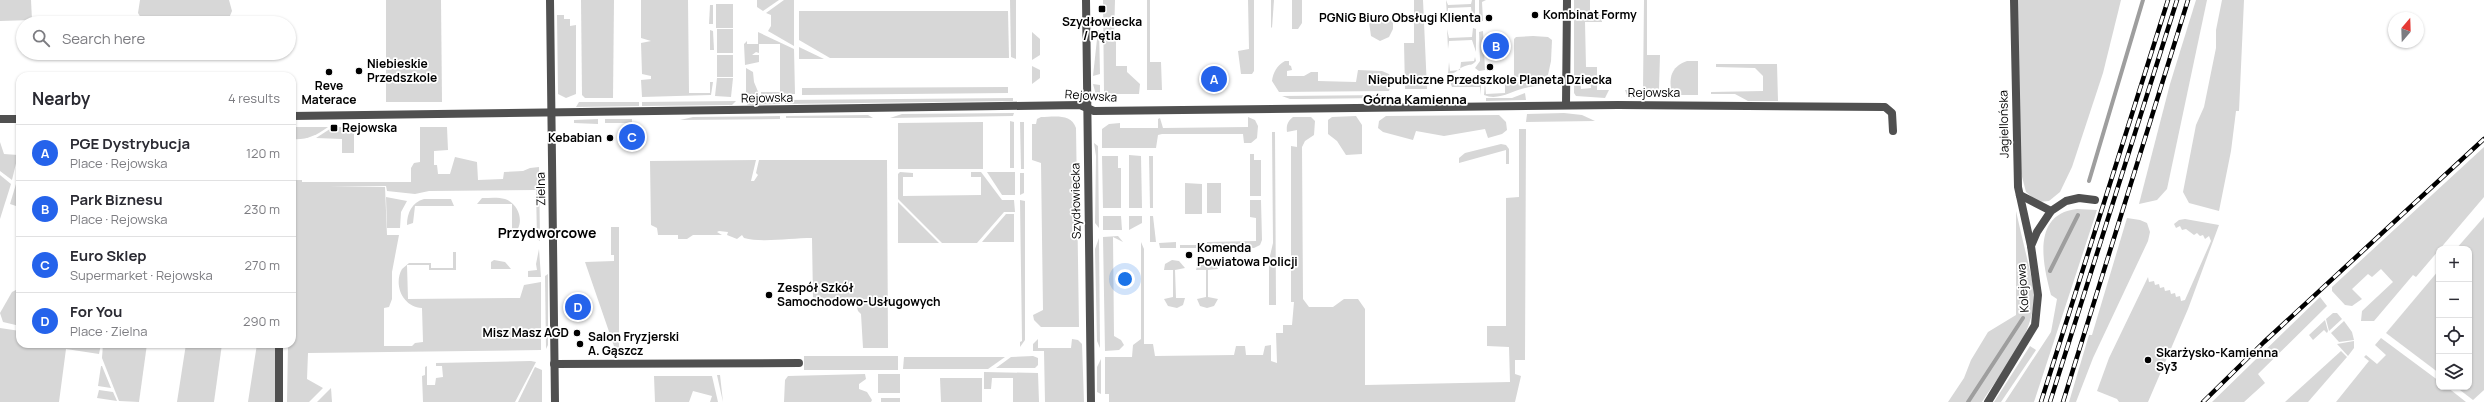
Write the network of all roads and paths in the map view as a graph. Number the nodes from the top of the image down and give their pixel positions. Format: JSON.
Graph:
{"nodes":[{"id":1,"x":550,"y":0,"type":"edge"},
{"id":2,"x":1086,"y":0,"type":"edge"},
{"id":3,"x":1567,"y":0,"type":"edge"},
{"id":4,"x":2014,"y":0,"type":"edge"},
{"id":5,"x":1566,"y":105,"type":"junction"},
{"id":6,"x":1087,"y":108,"type":"junction"},
{"id":7,"x":551,"y":112,"type":"junction"},
{"id":8,"x":296,"y":116,"type":"edge"},
{"id":9,"x":0,"y":119,"type":"edge"},
{"id":10,"x":16,"y":119,"type":"edge"},
{"id":11,"x":1893,"y":131,"type":"dead end"},
{"id":12,"x":2020,"y":195,"type":"junction"},
{"id":13,"x":2095,"y":200,"type":"dead end"},
{"id":14,"x":2051,"y":211,"type":"junction"},
{"id":15,"x":2031,"y":246,"type":"junction"},
{"id":16,"x":280,"y":348,"type":"edge"},
{"id":17,"x":799,"y":363,"type":"dead end"},
{"id":18,"x":554,"y":364,"type":"junction"},
{"id":19,"x":279,"y":402,"type":"edge"},
{"id":20,"x":555,"y":402,"type":"edge"},
{"id":21,"x":1091,"y":402,"type":"edge"},
{"id":22,"x":1988,"y":402,"type":"edge"}],
"edges":[{"from":1,"to":7,"type":"street","name":"Zielna"},
{"from":2,"to":6,"type":"street","name":"Szydłowiecka"},
{"from":3,"to":5,"type":"street"},
{"from":4,"to":12,"type":"street","name":"Jagiellońska"},
{"from":5,"to":6,"type":"street","name":"Rejowska"},
{"from":5,"to":11,"type":"street","name":"Rejowska"},
{"from":6,"to":7,"type":"street","name":"Rejowska"},
{"from":6,"to":21,"type":"street","name":"Szydłowiecka"},
{"from":7,"to":8,"type":"street","name":"Rejowska"},
{"from":7,"to":18,"type":"street","name":"Zielna"},
{"from":9,"to":10,"type":"street"},
{"from":12,"to":14,"type":"street"},
{"from":12,"to":15,"type":"street","name":"Jagiellońska"},
{"from":13,"to":14,"type":"street"},
{"from":14,"to":15,"type":"street","name":"Kolejowa"},
{"from":15,"to":22,"type":"street","name":"Kolejowa"},
{"from":16,"to":19,"type":"street"},
{"from":17,"to":18,"type":"street"},
{"from":18,"to":20,"type":"street","name":"Zielna"}]}
